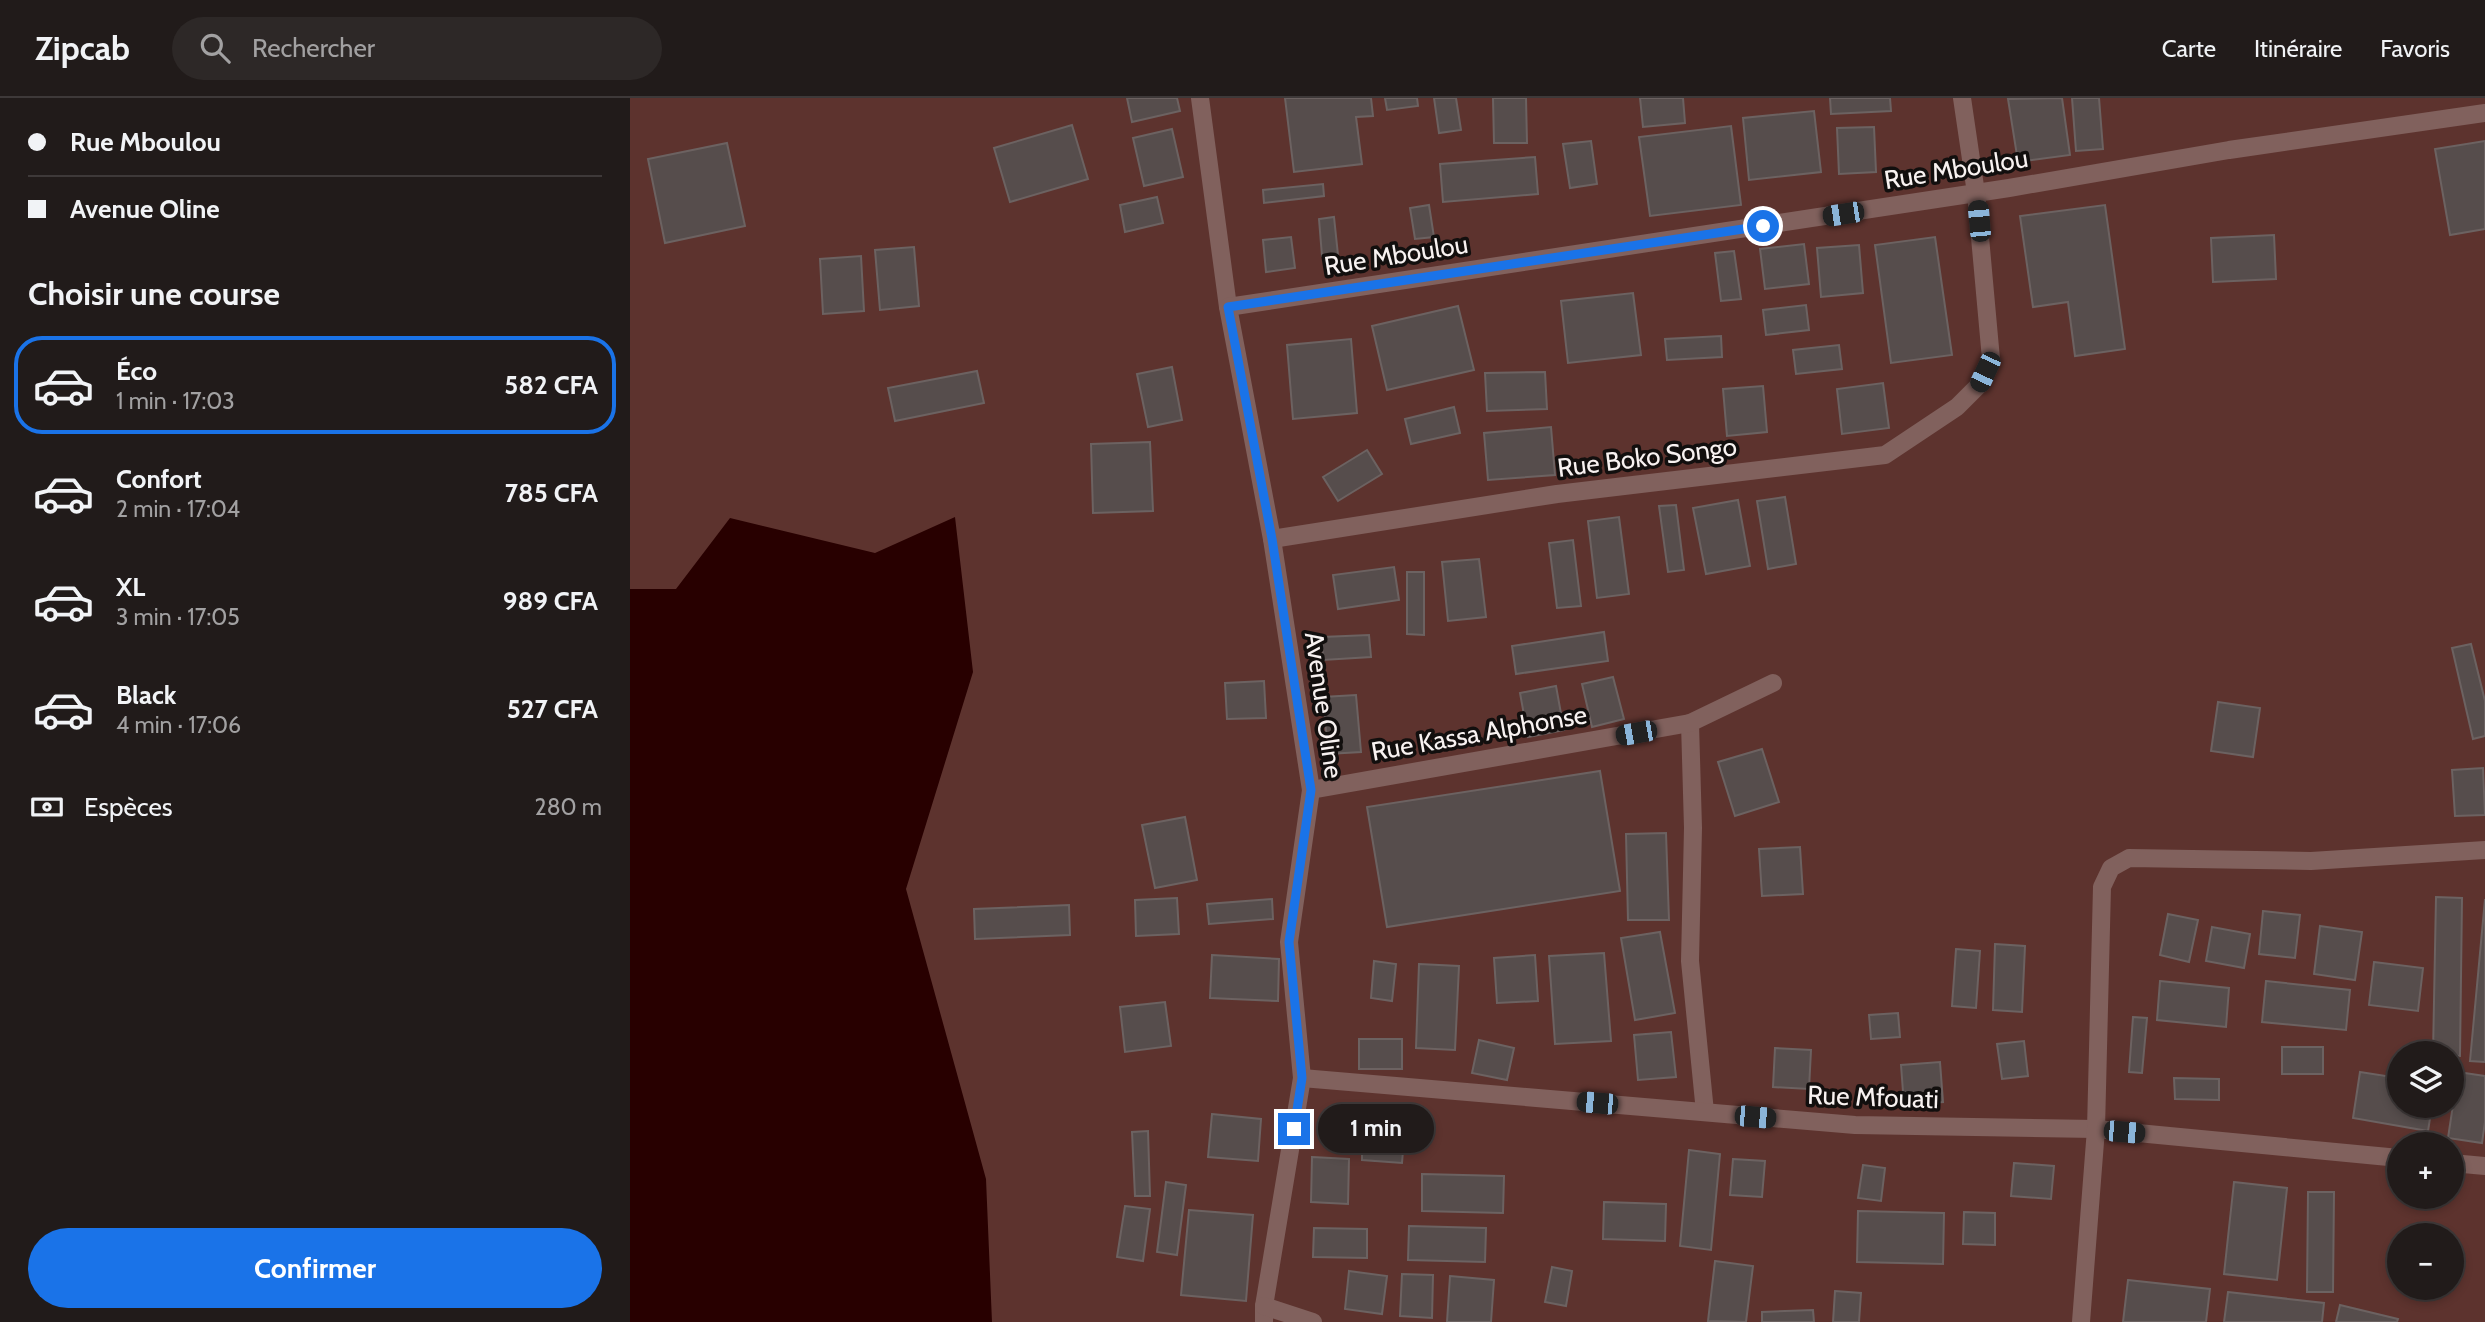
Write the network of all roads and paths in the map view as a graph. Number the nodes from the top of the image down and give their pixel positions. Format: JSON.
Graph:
{"nodes":[{"id":1,"x":1200,"y":98,"type":"edge"},
{"id":2,"x":1962,"y":98,"type":"edge"},
{"id":3,"x":2485,"y":113,"type":"edge"},
{"id":4,"x":1976,"y":193,"type":"junction"},
{"id":5,"x":1228,"y":307,"type":"junction"},
{"id":6,"x":1272,"y":539,"type":"junction"},
{"id":7,"x":1773,"y":682,"type":"dead end"},
{"id":8,"x":1690,"y":723,"type":"junction"},
{"id":9,"x":1311,"y":790,"type":"junction"},
{"id":10,"x":2485,"y":850,"type":"edge"},
{"id":11,"x":1302,"y":1078,"type":"junction"},
{"id":12,"x":1705,"y":1112,"type":"junction"},
{"id":13,"x":2096,"y":1129,"type":"junction"},
{"id":14,"x":2387,"y":1157,"type":"edge"},
{"id":15,"x":2464,"y":1164,"type":"edge"},
{"id":16,"x":2485,"y":1166,"type":"edge"},
{"id":17,"x":1264,"y":1314,"type":"edge"},
{"id":18,"x":1312,"y":1322,"type":"edge"},
{"id":19,"x":2081,"y":1322,"type":"edge"}],
"edges":[{"from":1,"to":5,"type":"street","name":"Avenue Oline"},
{"from":2,"to":4,"type":"street"},
{"from":3,"to":4,"type":"street","name":"Rue Mboulou"},
{"from":4,"to":5,"type":"street","name":"Rue Mboulou"},
{"from":4,"to":6,"type":"street","name":"Rue Boko Songo"},
{"from":5,"to":6,"type":"street","name":"Avenue Oline"},
{"from":6,"to":9,"type":"street","name":"Avenue Oline"},
{"from":7,"to":8,"type":"street","name":"Rue Kassa Alphonse"},
{"from":8,"to":9,"type":"street","name":"Rue Kassa Alphonse"},
{"from":8,"to":12,"type":"street"},
{"from":9,"to":11,"type":"street","name":"Avenue Oline"},
{"from":10,"to":13,"type":"street"},
{"from":11,"to":12,"type":"street","name":"Rue Mfouati"},
{"from":11,"to":17,"type":"street","name":"Avenue Oline"},
{"from":12,"to":13,"type":"street","name":"Rue Mfouati"},
{"from":13,"to":14,"type":"street","name":"Rue Mfouati"},
{"from":13,"to":19,"type":"street"},
{"from":15,"to":16,"type":"street"},
{"from":17,"to":18,"type":"street"}]}
